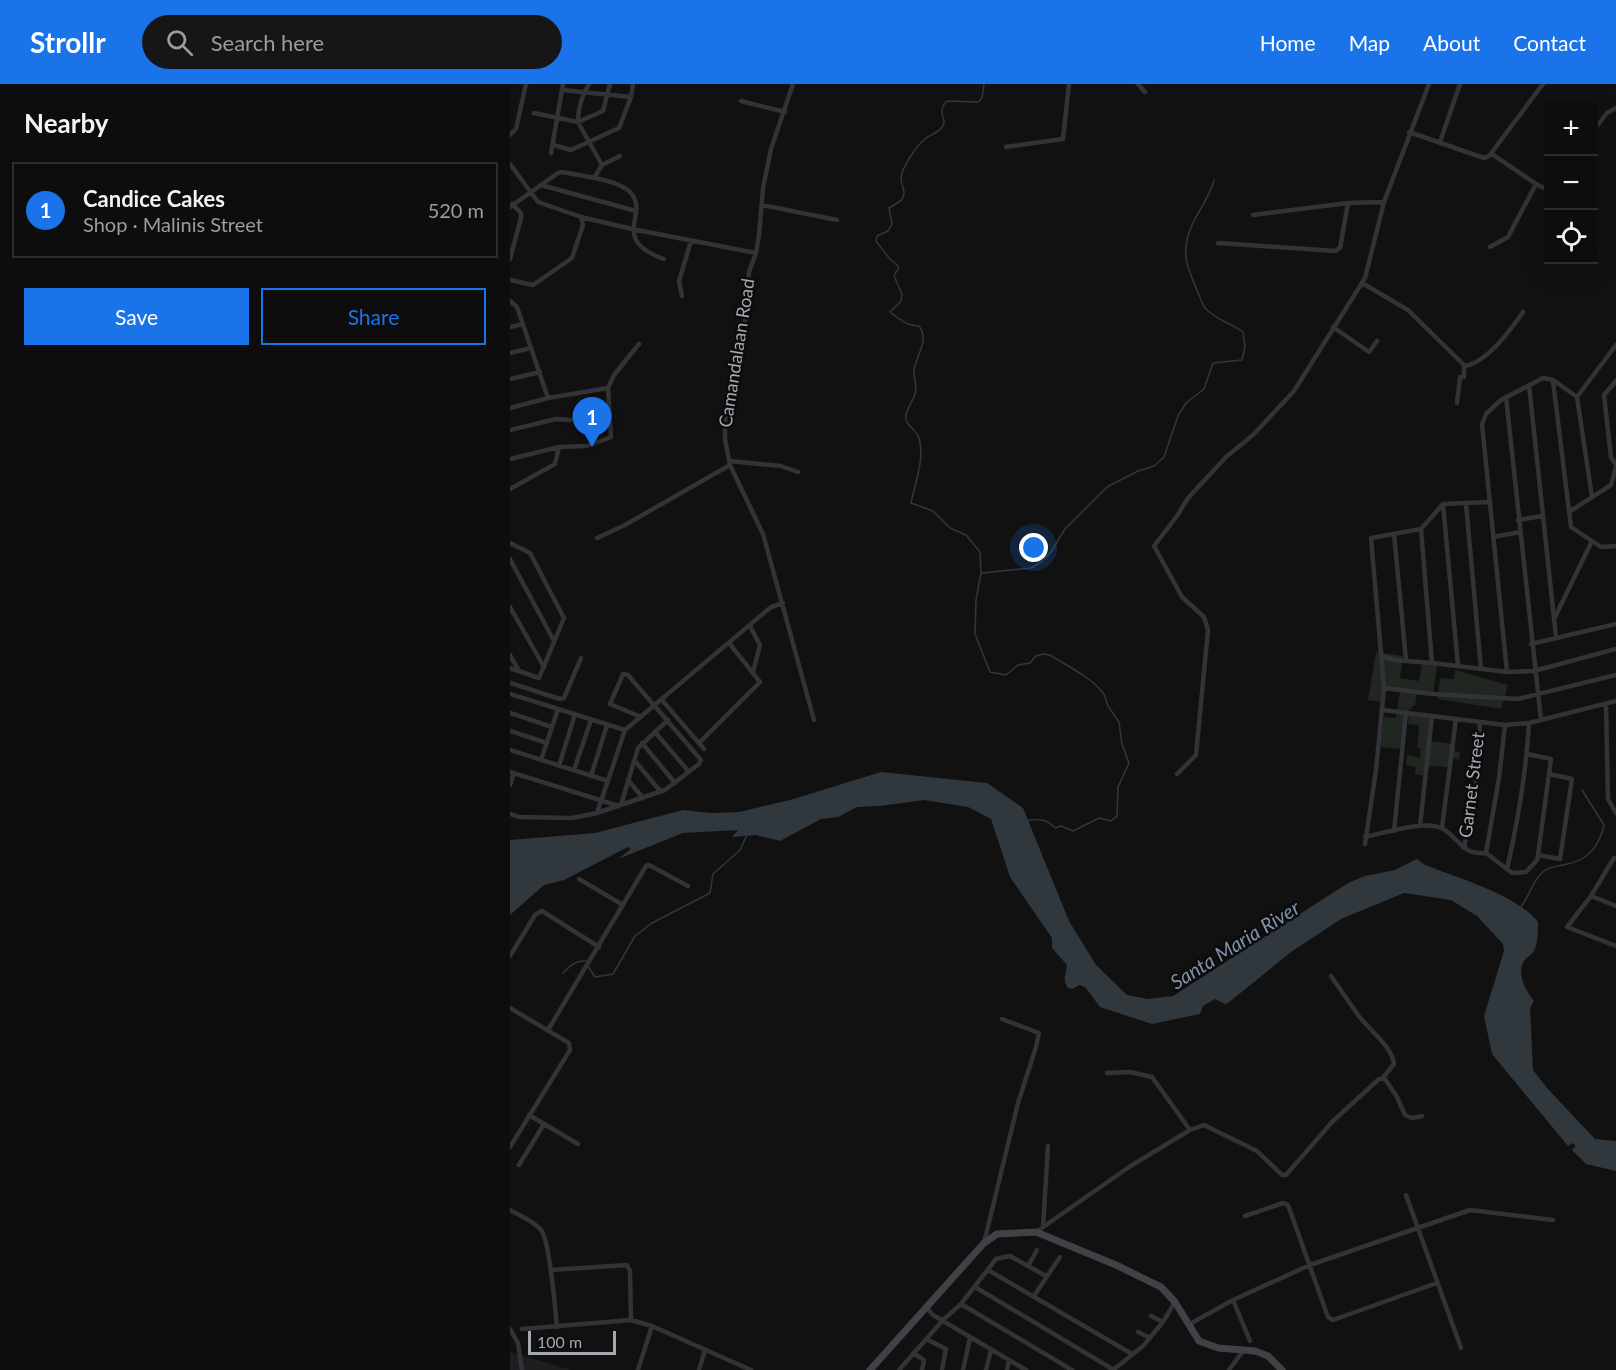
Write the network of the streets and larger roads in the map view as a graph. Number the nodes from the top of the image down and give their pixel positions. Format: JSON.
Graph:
{"nodes":[{"id":1,"x":526,"y":84,"type":"edge"},
{"id":2,"x":589,"y":84,"type":"edge"},
{"id":3,"x":610,"y":84,"type":"edge"},
{"id":4,"x":633,"y":84,"type":"edge"},
{"id":5,"x":793,"y":84,"type":"edge"},
{"id":6,"x":1069,"y":84,"type":"edge"},
{"id":7,"x":1138,"y":84,"type":"edge"},
{"id":8,"x":1429,"y":84,"type":"edge"},
{"id":9,"x":1460,"y":84,"type":"edge"},
{"id":10,"x":1541,"y":85,"type":"edge"},
{"id":11,"x":563,"y":87,"type":"edge"},
{"id":12,"x":1145,"y":92,"type":"dead end"},
{"id":13,"x":584,"y":93,"type":"junction"},
{"id":14,"x":608,"y":95,"type":"junction"},
{"id":15,"x":630,"y":97,"type":"junction"},
{"id":16,"x":741,"y":101,"type":"dead end"},
{"id":17,"x":1616,"y":108,"type":"edge"},
{"id":18,"x":785,"y":112,"type":"junction"},
{"id":19,"x":534,"y":113,"type":"dead end"},
{"id":20,"x":558,"y":119,"type":"junction"},
{"id":21,"x":578,"y":122,"type":"junction"},
{"id":22,"x":1598,"y":124,"type":"edge"},
{"id":23,"x":1409,"y":132,"type":"junction"},
{"id":24,"x":510,"y":135,"type":"edge"},
{"id":25,"x":590,"y":141,"type":"junction"},
{"id":26,"x":1440,"y":141,"type":"junction"},
{"id":27,"x":553,"y":145,"type":"junction"},
{"id":28,"x":1006,"y":147,"type":"dead end"},
{"id":29,"x":551,"y":153,"type":"dead end"},
{"id":30,"x":1492,"y":154,"type":"junction"},
{"id":31,"x":620,"y":156,"type":"dead end"},
{"id":32,"x":510,"y":164,"type":"edge"},
{"id":33,"x":602,"y":165,"type":"junction"},
{"id":34,"x":512,"y":172,"type":"edge"},
{"id":35,"x":594,"y":178,"type":"junction"},
{"id":36,"x":1536,"y":184,"type":"junction"},
{"id":37,"x":541,"y":185,"type":"junction"},
{"id":38,"x":1544,"y":188,"type":"edge"},
{"id":39,"x":530,"y":193,"type":"junction"},
{"id":40,"x":1384,"y":202,"type":"junction"},
{"id":41,"x":1348,"y":203,"type":"junction"},
{"id":42,"x":762,"y":205,"type":"junction"},
{"id":43,"x":511,"y":206,"type":"edge"},
{"id":44,"x":636,"y":210,"type":"junction"},
{"id":45,"x":1253,"y":214,"type":"dead end"},
{"id":46,"x":581,"y":217,"type":"junction"},
{"id":47,"x":837,"y":220,"type":"dead end"},
{"id":48,"x":632,"y":229,"type":"junction"},
{"id":49,"x":691,"y":241,"type":"junction"},
{"id":50,"x":1218,"y":243,"type":"dead end"},
{"id":51,"x":1490,"y":247,"type":"dead end"},
{"id":52,"x":756,"y":253,"type":"junction"},
{"id":53,"x":510,"y":259,"type":"edge"},
{"id":54,"x":664,"y":259,"type":"dead end"},
{"id":55,"x":510,"y":280,"type":"edge"},
{"id":56,"x":1362,"y":283,"type":"junction"},
{"id":57,"x":682,"y":297,"type":"dead end"},
{"id":58,"x":510,"y":301,"type":"edge"},
{"id":59,"x":1523,"y":312,"type":"dead end"},
{"id":60,"x":523,"y":324,"type":"junction"},
{"id":61,"x":510,"y":327,"type":"edge"},
{"id":62,"x":1333,"y":327,"type":"junction"},
{"id":63,"x":1377,"y":341,"type":"dead end"},
{"id":64,"x":639,"y":344,"type":"dead end"},
{"id":65,"x":1616,"y":345,"type":"edge"},
{"id":66,"x":531,"y":348,"type":"junction"},
{"id":67,"x":510,"y":353,"type":"edge"},
{"id":68,"x":1464,"y":365,"type":"junction"},
{"id":69,"x":540,"y":372,"type":"junction"},
{"id":70,"x":510,"y":379,"type":"edge"},
{"id":71,"x":1553,"y":380,"type":"junction"},
{"id":72,"x":1616,"y":382,"type":"edge"},
{"id":73,"x":1529,"y":385,"type":"junction"},
{"id":74,"x":608,"y":388,"type":"junction"},
{"id":75,"x":1577,"y":397,"type":"junction"},
{"id":76,"x":548,"y":398,"type":"junction"},
{"id":77,"x":1506,"y":398,"type":"junction"},
{"id":78,"x":1457,"y":403,"type":"dead end"},
{"id":79,"x":510,"y":408,"type":"edge"},
{"id":80,"x":609,"y":412,"type":"junction"},
{"id":81,"x":510,"y":430,"type":"edge"},
{"id":82,"x":558,"y":447,"type":"junction"},
{"id":83,"x":510,"y":459,"type":"edge"},
{"id":84,"x":729,"y":463,"type":"junction"},
{"id":85,"x":1616,"y":466,"type":"edge"},
{"id":86,"x":798,"y":472,"type":"dead end"},
{"id":87,"x":510,"y":489,"type":"edge"},
{"id":88,"x":1592,"y":497,"type":"junction"},
{"id":89,"x":1490,"y":502,"type":"junction"},
{"id":90,"x":1443,"y":504,"type":"junction"},
{"id":91,"x":1466,"y":504,"type":"junction"},
{"id":92,"x":1569,"y":512,"type":"junction"},
{"id":93,"x":1543,"y":516,"type":"junction"},
{"id":94,"x":1518,"y":520,"type":"junction"},
{"id":95,"x":1421,"y":530,"type":"junction"},
{"id":96,"x":1520,"y":532,"type":"junction"},
{"id":97,"x":1394,"y":534,"type":"junction"},
{"id":98,"x":1493,"y":537,"type":"junction"},
{"id":99,"x":597,"y":538,"type":"dead end"},
{"id":100,"x":1592,"y":541,"type":"junction"},
{"id":101,"x":510,"y":543,"type":"edge"},
{"id":102,"x":1616,"y":546,"type":"edge"},
{"id":103,"x":510,"y":559,"type":"edge"},
{"id":104,"x":783,"y":603,"type":"junction"},
{"id":105,"x":510,"y":607,"type":"edge"},
{"id":106,"x":1554,"y":619,"type":"junction"},
{"id":107,"x":1616,"y":624,"type":"edge"},
{"id":108,"x":750,"y":626,"type":"junction"},
{"id":109,"x":1556,"y":638,"type":"junction"},
{"id":110,"x":554,"y":641,"type":"junction"},
{"id":111,"x":729,"y":643,"type":"junction"},
{"id":112,"x":1531,"y":644,"type":"junction"},
{"id":113,"x":1616,"y":649,"type":"edge"},
{"id":114,"x":510,"y":656,"type":"edge"},
{"id":115,"x":1382,"y":656,"type":"junction"},
{"id":116,"x":581,"y":658,"type":"dead end"},
{"id":117,"x":1406,"y":660,"type":"junction"},
{"id":118,"x":1432,"y":663,"type":"junction"},
{"id":119,"x":1458,"y":666,"type":"junction"},
{"id":120,"x":544,"y":667,"type":"junction"},
{"id":121,"x":510,"y":668,"type":"edge"},
{"id":122,"x":1481,"y":669,"type":"junction"},
{"id":123,"x":519,"y":671,"type":"junction"},
{"id":124,"x":1534,"y":671,"type":"junction"},
{"id":125,"x":753,"y":672,"type":"junction"},
{"id":126,"x":1507,"y":672,"type":"junction"},
{"id":127,"x":1616,"y":675,"type":"edge"},
{"id":128,"x":510,"y":683,"type":"edge"},
{"id":129,"x":1384,"y":688,"type":"junction"},
{"id":130,"x":510,"y":694,"type":"edge"},
{"id":131,"x":1537,"y":695,"type":"junction"},
{"id":132,"x":662,"y":700,"type":"junction"},
{"id":133,"x":1616,"y":702,"type":"edge"},
{"id":134,"x":1606,"y":704,"type":"junction"},
{"id":135,"x":656,"y":705,"type":"junction"},
{"id":136,"x":558,"y":709,"type":"junction"},
{"id":137,"x":1382,"y":710,"type":"junction"},
{"id":138,"x":510,"y":713,"type":"edge"},
{"id":139,"x":1406,"y":713,"type":"junction"},
{"id":140,"x":575,"y":714,"type":"junction"},
{"id":141,"x":1432,"y":716,"type":"junction"},
{"id":142,"x":641,"y":717,"type":"junction"},
{"id":143,"x":1456,"y":719,"type":"junction"},
{"id":144,"x":591,"y":720,"type":"junction"},
{"id":145,"x":668,"y":720,"type":"junction"},
{"id":146,"x":814,"y":720,"type":"dead end"},
{"id":147,"x":1541,"y":720,"type":"junction"},
{"id":148,"x":1480,"y":722,"type":"junction"},
{"id":149,"x":1529,"y":723,"type":"junction"},
{"id":150,"x":1505,"y":724,"type":"junction"},
{"id":151,"x":607,"y":725,"type":"junction"},
{"id":152,"x":552,"y":727,"type":"junction"},
{"id":153,"x":625,"y":730,"type":"junction"},
{"id":154,"x":510,"y":731,"type":"edge"},
{"id":155,"x":655,"y":732,"type":"junction"},
{"id":156,"x":547,"y":743,"type":"junction"},
{"id":157,"x":642,"y":743,"type":"junction"},
{"id":158,"x":699,"y":743,"type":"junction"},
{"id":159,"x":704,"y":749,"type":"dead end"},
{"id":160,"x":510,"y":750,"type":"edge"},
{"id":161,"x":1527,"y":754,"type":"junction"},
{"id":162,"x":542,"y":760,"type":"junction"},
{"id":163,"x":635,"y":761,"type":"junction"},
{"id":164,"x":559,"y":766,"type":"junction"},
{"id":165,"x":574,"y":770,"type":"junction"},
{"id":166,"x":689,"y":772,"type":"junction"},
{"id":167,"x":512,"y":773,"type":"edge"},
{"id":168,"x":1177,"y":774,"type":"dead end"},
{"id":169,"x":1549,"y":774,"type":"junction"},
{"id":170,"x":591,"y":776,"type":"junction"},
{"id":171,"x":628,"y":780,"type":"junction"},
{"id":172,"x":608,"y":781,"type":"junction"},
{"id":173,"x":675,"y":783,"type":"junction"},
{"id":174,"x":510,"y":785,"type":"edge"},
{"id":175,"x":661,"y":792,"type":"junction"},
{"id":176,"x":644,"y":798,"type":"junction"},
{"id":177,"x":601,"y":801,"type":"junction"},
{"id":178,"x":620,"y":805,"type":"junction"},
{"id":179,"x":597,"y":813,"type":"junction"},
{"id":180,"x":1616,"y":813,"type":"edge"},
{"id":181,"x":510,"y":814,"type":"edge"},
{"id":182,"x":1420,"y":825,"type":"junction"},
{"id":183,"x":1442,"y":828,"type":"junction"},
{"id":184,"x":1394,"y":831,"type":"junction"},
{"id":185,"x":1365,"y":837,"type":"junction"},
{"id":186,"x":1365,"y":844,"type":"dead end"},
{"id":187,"x":1464,"y":848,"type":"junction"},
{"id":188,"x":1486,"y":853,"type":"junction"},
{"id":189,"x":1538,"y":855,"type":"junction"},
{"id":190,"x":1614,"y":858,"type":"dead end"},
{"id":191,"x":1609,"y":866,"type":"junction"},
{"id":192,"x":1616,"y":868,"type":"edge"},
{"id":193,"x":1507,"y":869,"type":"junction"},
{"id":194,"x":579,"y":879,"type":"dead end"},
{"id":195,"x":688,"y":886,"type":"dead end"},
{"id":196,"x":1591,"y":896,"type":"junction"},
{"id":197,"x":623,"y":905,"type":"junction"},
{"id":198,"x":1616,"y":906,"type":"edge"},
{"id":199,"x":1616,"y":946,"type":"edge"},
{"id":200,"x":599,"y":947,"type":"junction"},
{"id":201,"x":510,"y":956,"type":"edge"},
{"id":202,"x":1331,"y":976,"type":"dead end"},
{"id":203,"x":510,"y":1008,"type":"edge"},
{"id":204,"x":1002,"y":1019,"type":"dead end"},
{"id":205,"x":548,"y":1030,"type":"junction"},
{"id":206,"x":1107,"y":1073,"type":"dead end"},
{"id":207,"x":1382,"y":1078,"type":"junction"},
{"id":208,"x":529,"y":1115,"type":"junction"},
{"id":209,"x":1422,"y":1116,"type":"dead end"},
{"id":210,"x":544,"y":1124,"type":"junction"},
{"id":211,"x":1190,"y":1130,"type":"junction"},
{"id":212,"x":578,"y":1144,"type":"dead end"},
{"id":213,"x":1048,"y":1146,"type":"dead end"},
{"id":214,"x":510,"y":1147,"type":"edge"},
{"id":215,"x":519,"y":1165,"type":"dead end"},
{"id":216,"x":1406,"y":1195,"type":"dead end"},
{"id":217,"x":510,"y":1210,"type":"edge"},
{"id":218,"x":1245,"y":1216,"type":"dead end"},
{"id":219,"x":1553,"y":1220,"type":"dead end"},
{"id":220,"x":1043,"y":1227,"type":"junction"},
{"id":221,"x":1418,"y":1228,"type":"junction"},
{"id":222,"x":1036,"y":1232,"type":"junction"},
{"id":223,"x":984,"y":1243,"type":"junction"},
{"id":224,"x":1037,"y":1250,"type":"dead end"},
{"id":225,"x":1060,"y":1257,"type":"dead end"},
{"id":226,"x":1310,"y":1265,"type":"junction"},
{"id":227,"x":1028,"y":1266,"type":"junction"},
{"id":228,"x":551,"y":1270,"type":"junction"},
{"id":229,"x":988,"y":1270,"type":"junction"},
{"id":230,"x":1046,"y":1276,"type":"junction"},
{"id":231,"x":1437,"y":1282,"type":"junction"},
{"id":232,"x":975,"y":1287,"type":"junction"},
{"id":233,"x":1034,"y":1296,"type":"junction"},
{"id":234,"x":1233,"y":1300,"type":"junction"},
{"id":235,"x":1175,"y":1302,"type":"junction"},
{"id":236,"x":961,"y":1304,"type":"junction"},
{"id":237,"x":926,"y":1307,"type":"junction"},
{"id":238,"x":1151,"y":1316,"type":"dead end"},
{"id":239,"x":631,"y":1320,"type":"junction"},
{"id":240,"x":943,"y":1320,"type":"junction"},
{"id":241,"x":1163,"y":1322,"type":"junction"},
{"id":242,"x":1188,"y":1325,"type":"junction"},
{"id":243,"x":652,"y":1326,"type":"junction"},
{"id":244,"x":557,"y":1327,"type":"junction"},
{"id":245,"x":510,"y":1329,"type":"edge"},
{"id":246,"x":522,"y":1329,"type":"dead end"},
{"id":247,"x":1138,"y":1332,"type":"dead end"},
{"id":248,"x":970,"y":1338,"type":"junction"},
{"id":249,"x":1150,"y":1338,"type":"junction"},
{"id":250,"x":928,"y":1340,"type":"junction"},
{"id":251,"x":1250,"y":1341,"type":"dead end"},
{"id":252,"x":1461,"y":1348,"type":"dead end"},
{"id":253,"x":705,"y":1350,"type":"junction"},
{"id":254,"x":991,"y":1350,"type":"junction"},
{"id":255,"x":1243,"y":1351,"type":"junction"},
{"id":256,"x":913,"y":1353,"type":"junction"},
{"id":257,"x":1132,"y":1354,"type":"junction"},
{"id":258,"x":1009,"y":1361,"type":"junction"},
{"id":259,"x":522,"y":1370,"type":"edge"},
{"id":260,"x":638,"y":1370,"type":"edge"},
{"id":261,"x":699,"y":1370,"type":"edge"},
{"id":262,"x":751,"y":1370,"type":"edge"},
{"id":263,"x":870,"y":1370,"type":"edge"},
{"id":264,"x":899,"y":1370,"type":"edge"},
{"id":265,"x":922,"y":1370,"type":"edge"},
{"id":266,"x":942,"y":1370,"type":"edge"},
{"id":267,"x":963,"y":1370,"type":"edge"},
{"id":268,"x":987,"y":1370,"type":"edge"},
{"id":269,"x":1007,"y":1370,"type":"edge"},
{"id":270,"x":1026,"y":1370,"type":"edge"},
{"id":271,"x":1072,"y":1370,"type":"edge"},
{"id":272,"x":1113,"y":1370,"type":"edge"},
{"id":273,"x":1229,"y":1370,"type":"edge"},
{"id":274,"x":1282,"y":1370,"type":"edge"}],
"edges":[{"from":1,"to":24,"type":"street"},
{"from":2,"to":13,"type":"street"},
{"from":3,"to":14,"type":"street"},
{"from":4,"to":15,"type":"street"},
{"from":5,"to":18,"type":"street","name":"Camandalaan Road"},
{"from":6,"to":28,"type":"street"},
{"from":7,"to":12,"type":"street"},
{"from":8,"to":23,"type":"street"},
{"from":9,"to":26,"type":"street"},
{"from":10,"to":30,"type":"street"},
{"from":11,"to":13,"type":"street"},
{"from":11,"to":20,"type":"street"},
{"from":13,"to":14,"type":"street"},
{"from":13,"to":21,"type":"street"},
{"from":14,"to":15,"type":"street"},
{"from":14,"to":21,"type":"street"},
{"from":15,"to":25,"type":"street"},
{"from":16,"to":18,"type":"street"},
{"from":17,"to":22,"type":"street"},
{"from":18,"to":42,"type":"street","name":"Camandalaan Road"},
{"from":19,"to":20,"type":"street"},
{"from":20,"to":21,"type":"street"},
{"from":20,"to":27,"type":"street"},
{"from":21,"to":25,"type":"street"},
{"from":23,"to":26,"type":"street"},
{"from":23,"to":40,"type":"street"},
{"from":25,"to":27,"type":"street"},
{"from":25,"to":33,"type":"street"},
{"from":26,"to":30,"type":"street"},
{"from":27,"to":29,"type":"street"},
{"from":30,"to":36,"type":"street"},
{"from":31,"to":33,"type":"street"},
{"from":32,"to":34,"type":"street"},
{"from":33,"to":35,"type":"street"},
{"from":34,"to":39,"type":"street"},
{"from":35,"to":37,"type":"street"},
{"from":35,"to":44,"type":"street"},
{"from":36,"to":38,"type":"street"},
{"from":36,"to":51,"type":"street"},
{"from":37,"to":39,"type":"street"},
{"from":37,"to":44,"type":"street"},
{"from":39,"to":43,"type":"street"},
{"from":39,"to":46,"type":"street"},
{"from":40,"to":41,"type":"street"},
{"from":40,"to":56,"type":"street"},
{"from":41,"to":45,"type":"street"},
{"from":41,"to":50,"type":"street"},
{"from":42,"to":47,"type":"street"},
{"from":42,"to":52,"type":"street","name":"Camandalaan Road"},
{"from":43,"to":53,"type":"street"},
{"from":44,"to":48,"type":"street"},
{"from":46,"to":48,"type":"street"},
{"from":46,"to":55,"type":"street"},
{"from":48,"to":49,"type":"street"},
{"from":48,"to":54,"type":"street"},
{"from":49,"to":52,"type":"street"},
{"from":49,"to":57,"type":"street"},
{"from":52,"to":84,"type":"street","name":"Camandalaan Road"},
{"from":56,"to":62,"type":"street"},
{"from":56,"to":68,"type":"street"},
{"from":58,"to":60,"type":"street"},
{"from":59,"to":68,"type":"street"},
{"from":60,"to":61,"type":"street"},
{"from":60,"to":66,"type":"street"},
{"from":62,"to":63,"type":"street"},
{"from":62,"to":168,"type":"street"},
{"from":64,"to":74,"type":"street"},
{"from":65,"to":75,"type":"street"},
{"from":66,"to":67,"type":"street"},
{"from":66,"to":69,"type":"street"},
{"from":68,"to":78,"type":"street"},
{"from":69,"to":70,"type":"street"},
{"from":69,"to":76,"type":"street"},
{"from":71,"to":73,"type":"street"},
{"from":71,"to":75,"type":"street"},
{"from":71,"to":92,"type":"street"},
{"from":72,"to":85,"type":"street"},
{"from":73,"to":77,"type":"street"},
{"from":73,"to":93,"type":"street"},
{"from":74,"to":76,"type":"street"},
{"from":74,"to":80,"type":"street"},
{"from":75,"to":88,"type":"street"},
{"from":76,"to":79,"type":"street"},
{"from":77,"to":89,"type":"street"},
{"from":77,"to":94,"type":"street"},
{"from":80,"to":81,"type":"street"},
{"from":80,"to":82,"type":"street"},
{"from":82,"to":83,"type":"street"},
{"from":82,"to":87,"type":"street"},
{"from":84,"to":86,"type":"street"},
{"from":84,"to":99,"type":"street"},
{"from":84,"to":104,"type":"street","name":"Camandalaan Road"},
{"from":85,"to":88,"type":"street"},
{"from":88,"to":92,"type":"street"},
{"from":89,"to":91,"type":"street"},
{"from":89,"to":98,"type":"street"},
{"from":90,"to":91,"type":"street"},
{"from":90,"to":95,"type":"street"},
{"from":90,"to":119,"type":"street"},
{"from":91,"to":122,"type":"street"},
{"from":92,"to":100,"type":"street"},
{"from":93,"to":94,"type":"street"},
{"from":93,"to":106,"type":"street"},
{"from":94,"to":96,"type":"street"},
{"from":95,"to":97,"type":"street"},
{"from":95,"to":118,"type":"street"},
{"from":96,"to":98,"type":"street"},
{"from":96,"to":112,"type":"street"},
{"from":97,"to":115,"type":"street"},
{"from":97,"to":117,"type":"street"},
{"from":98,"to":126,"type":"street"},
{"from":100,"to":102,"type":"street"},
{"from":100,"to":106,"type":"street"},
{"from":101,"to":110,"type":"street"},
{"from":103,"to":110,"type":"street"},
{"from":104,"to":108,"type":"street"},
{"from":104,"to":146,"type":"street","name":"Camandalaan Road"},
{"from":105,"to":120,"type":"street"},
{"from":106,"to":109,"type":"street"},
{"from":107,"to":109,"type":"street"},
{"from":108,"to":111,"type":"street"},
{"from":108,"to":125,"type":"street"},
{"from":109,"to":112,"type":"street"},
{"from":110,"to":120,"type":"street"},
{"from":111,"to":125,"type":"street"},
{"from":111,"to":132,"type":"street"},
{"from":112,"to":124,"type":"street"},
{"from":113,"to":124,"type":"street"},
{"from":114,"to":123,"type":"street"},
{"from":115,"to":117,"type":"street"},
{"from":115,"to":129,"type":"street"},
{"from":116,"to":128,"type":"street"},
{"from":117,"to":118,"type":"street"},
{"from":118,"to":119,"type":"street"},
{"from":119,"to":122,"type":"street"},
{"from":120,"to":123,"type":"street"},
{"from":121,"to":123,"type":"street"},
{"from":122,"to":126,"type":"street"},
{"from":124,"to":126,"type":"street"},
{"from":124,"to":131,"type":"street"},
{"from":125,"to":158,"type":"street"},
{"from":127,"to":131,"type":"street"},
{"from":129,"to":131,"type":"street"},
{"from":129,"to":137,"type":"street"},
{"from":130,"to":136,"type":"street"},
{"from":131,"to":147,"type":"street"},
{"from":132,"to":135,"type":"street"},
{"from":132,"to":158,"type":"street"},
{"from":133,"to":134,"type":"street"},
{"from":134,"to":147,"type":"street"},
{"from":134,"to":180,"type":"street"},
{"from":135,"to":142,"type":"street"},
{"from":135,"to":142,"type":"street"},
{"from":135,"to":145,"type":"street"},
{"from":136,"to":140,"type":"street"},
{"from":136,"to":152,"type":"street"},
{"from":137,"to":139,"type":"street"},
{"from":137,"to":185,"type":"street"},
{"from":138,"to":152,"type":"street"},
{"from":139,"to":141,"type":"street"},
{"from":139,"to":184,"type":"street"},
{"from":140,"to":144,"type":"street"},
{"from":140,"to":164,"type":"street"},
{"from":141,"to":143,"type":"street"},
{"from":141,"to":182,"type":"street"},
{"from":142,"to":153,"type":"street"},
{"from":143,"to":148,"type":"street"},
{"from":143,"to":183,"type":"street"},
{"from":144,"to":151,"type":"street"},
{"from":144,"to":165,"type":"street"},
{"from":145,"to":155,"type":"street"},
{"from":145,"to":166,"type":"street"},
{"from":147,"to":149,"type":"street"},
{"from":148,"to":150,"type":"street"},
{"from":148,"to":187,"type":"street","name":"Garnet Street"},
{"from":149,"to":150,"type":"street"},
{"from":149,"to":161,"type":"street"},
{"from":150,"to":188,"type":"street"},
{"from":151,"to":153,"type":"street"},
{"from":151,"to":170,"type":"street"},
{"from":152,"to":156,"type":"street"},
{"from":153,"to":172,"type":"street"},
{"from":154,"to":156,"type":"street"},
{"from":155,"to":157,"type":"street"},
{"from":155,"to":166,"type":"street"},
{"from":156,"to":162,"type":"street"},
{"from":157,"to":163,"type":"street"},
{"from":157,"to":173,"type":"street"},
{"from":158,"to":159,"type":"street"},
{"from":160,"to":162,"type":"street"},
{"from":161,"to":169,"type":"street"},
{"from":161,"to":193,"type":"street"},
{"from":162,"to":164,"type":"street"},
{"from":163,"to":171,"type":"street"},
{"from":163,"to":175,"type":"street"},
{"from":164,"to":165,"type":"street"},
{"from":165,"to":170,"type":"street"},
{"from":166,"to":173,"type":"street"},
{"from":167,"to":174,"type":"street"},
{"from":167,"to":177,"type":"street"},
{"from":169,"to":189,"type":"street"},
{"from":169,"to":189,"type":"street"},
{"from":170,"to":172,"type":"street"},
{"from":171,"to":176,"type":"street"},
{"from":171,"to":178,"type":"street"},
{"from":172,"to":177,"type":"street"},
{"from":173,"to":175,"type":"street"},
{"from":175,"to":176,"type":"street"},
{"from":176,"to":178,"type":"street"},
{"from":177,"to":178,"type":"street"},
{"from":177,"to":179,"type":"street"},
{"from":178,"to":179,"type":"street"},
{"from":179,"to":181,"type":"street"},
{"from":182,"to":183,"type":"street"},
{"from":182,"to":184,"type":"street"},
{"from":183,"to":187,"type":"street"},
{"from":184,"to":185,"type":"street"},
{"from":185,"to":186,"type":"street"},
{"from":187,"to":188,"type":"street"},
{"from":188,"to":193,"type":"street"},
{"from":189,"to":193,"type":"street"},
{"from":190,"to":191,"type":"street"},
{"from":191,"to":192,"type":"street"},
{"from":191,"to":196,"type":"street"},
{"from":194,"to":197,"type":"street"},
{"from":195,"to":197,"type":"street"},
{"from":196,"to":198,"type":"street"},
{"from":196,"to":199,"type":"street"},
{"from":197,"to":200,"type":"street"},
{"from":200,"to":201,"type":"street"},
{"from":200,"to":205,"type":"street"},
{"from":202,"to":207,"type":"street"},
{"from":203,"to":205,"type":"street"},
{"from":204,"to":223,"type":"street"},
{"from":205,"to":208,"type":"street"},
{"from":206,"to":211,"type":"street"},
{"from":207,"to":209,"type":"street"},
{"from":207,"to":211,"type":"street"},
{"from":208,"to":210,"type":"street"},
{"from":208,"to":214,"type":"street"},
{"from":210,"to":212,"type":"street"},
{"from":210,"to":215,"type":"street"},
{"from":211,"to":220,"type":"street"},
{"from":213,"to":220,"type":"street"},
{"from":216,"to":221,"type":"street"},
{"from":217,"to":228,"type":"street"},
{"from":218,"to":226,"type":"street"},
{"from":219,"to":221,"type":"street"},
{"from":220,"to":222,"type":"street"},
{"from":221,"to":226,"type":"street"},
{"from":221,"to":231,"type":"street"},
{"from":222,"to":223,"type":"street"},
{"from":222,"to":235,"type":"street"},
{"from":223,"to":237,"type":"street"},
{"from":224,"to":227,"type":"street"},
{"from":225,"to":230,"type":"street"},
{"from":226,"to":231,"type":"street"},
{"from":226,"to":234,"type":"street"},
{"from":227,"to":229,"type":"street"},
{"from":227,"to":230,"type":"street"},
{"from":228,"to":239,"type":"street"},
{"from":228,"to":244,"type":"street"},
{"from":229,"to":232,"type":"street"},
{"from":229,"to":233,"type":"street"},
{"from":230,"to":233,"type":"street"},
{"from":231,"to":252,"type":"street"},
{"from":232,"to":236,"type":"street"},
{"from":232,"to":272,"type":"street"},
{"from":233,"to":257,"type":"street"},
{"from":234,"to":242,"type":"street"},
{"from":234,"to":251,"type":"street"},
{"from":235,"to":241,"type":"street"},
{"from":235,"to":242,"type":"street"},
{"from":236,"to":240,"type":"street"},
{"from":236,"to":271,"type":"street"},
{"from":237,"to":240,"type":"street"},
{"from":237,"to":263,"type":"street"},
{"from":238,"to":241,"type":"street"},
{"from":239,"to":243,"type":"street"},
{"from":239,"to":244,"type":"street"},
{"from":240,"to":248,"type":"street"},
{"from":240,"to":250,"type":"street"},
{"from":241,"to":249,"type":"street"},
{"from":242,"to":255,"type":"street"},
{"from":243,"to":253,"type":"street"},
{"from":243,"to":260,"type":"street"},
{"from":244,"to":246,"type":"street"},
{"from":245,"to":259,"type":"street"},
{"from":247,"to":249,"type":"street"},
{"from":248,"to":254,"type":"street"},
{"from":248,"to":267,"type":"street"},
{"from":249,"to":257,"type":"street"},
{"from":250,"to":256,"type":"street"},
{"from":250,"to":266,"type":"street"},
{"from":253,"to":261,"type":"street"},
{"from":253,"to":262,"type":"street"},
{"from":254,"to":258,"type":"street"},
{"from":254,"to":268,"type":"street"},
{"from":255,"to":273,"type":"street"},
{"from":255,"to":274,"type":"street"},
{"from":256,"to":264,"type":"street"},
{"from":256,"to":265,"type":"street"},
{"from":257,"to":272,"type":"street"},
{"from":258,"to":269,"type":"street"},
{"from":258,"to":270,"type":"street"}]}
